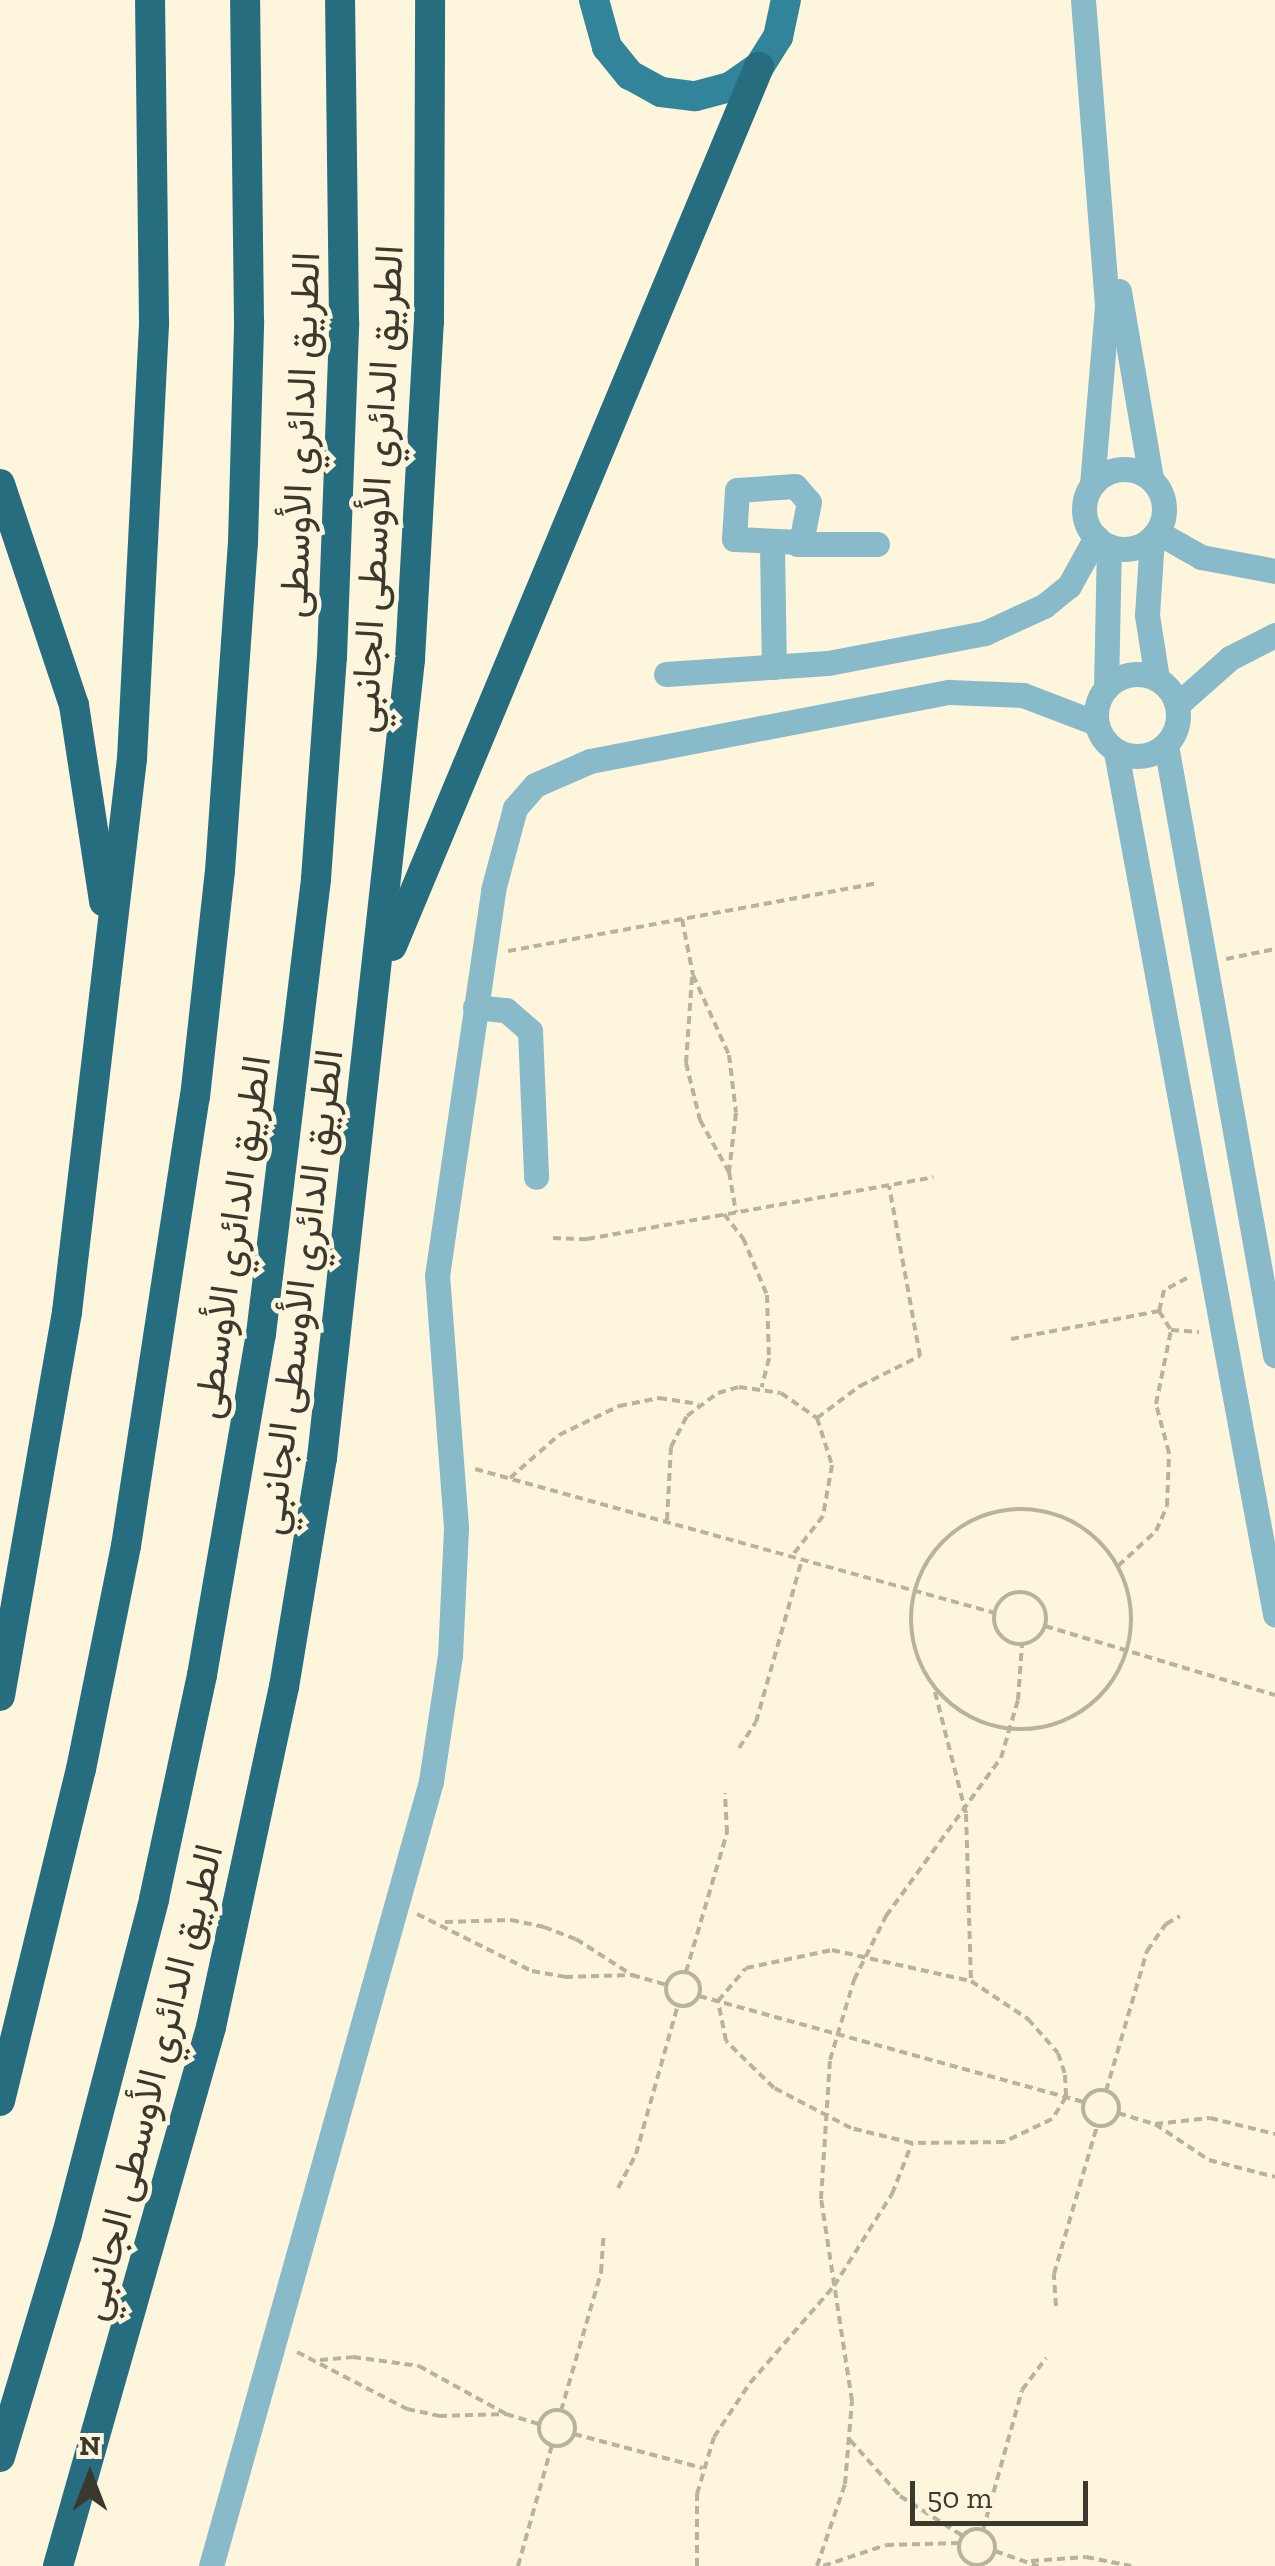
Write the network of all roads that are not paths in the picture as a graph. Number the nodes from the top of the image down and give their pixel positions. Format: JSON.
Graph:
{"nodes":[{"id":1,"x":150,"y":0,"type":"edge"},
{"id":2,"x":245,"y":0,"type":"edge"},
{"id":3,"x":340,"y":0,"type":"edge"},
{"id":4,"x":430,"y":0,"type":"edge"},
{"id":5,"x":594,"y":0,"type":"edge"},
{"id":6,"x":786,"y":0,"type":"edge"},
{"id":7,"x":1082,"y":0,"type":"edge"},
{"id":8,"x":1096,"y":0,"type":"edge"},
{"id":9,"x":759,"y":67,"type":"junction"},
{"id":10,"x":1151,"y":478,"type":"junction"},
{"id":11,"x":1092,"y":483,"type":"junction"},
{"id":12,"x":0,"y":484,"type":"edge"},
{"id":13,"x":1155,"y":535,"type":"junction"},
{"id":14,"x":1103,"y":542,"type":"junction"},
{"id":15,"x":877,"y":544,"type":"dead end"},
{"id":16,"x":1275,"y":571,"type":"edge"},
{"id":17,"x":1275,"y":636,"type":"edge"},
{"id":18,"x":774,"y":667,"type":"junction"},
{"id":19,"x":666,"y":674,"type":"dead end"},
{"id":20,"x":1157,"y":679,"type":"junction"},
{"id":21,"x":1106,"y":688,"type":"junction"},
{"id":22,"x":1177,"y":705,"type":"junction"},
{"id":23,"x":1096,"y":723,"type":"junction"},
{"id":24,"x":1166,"y":745,"type":"junction"},
{"id":25,"x":1116,"y":752,"type":"junction"},
{"id":26,"x":107,"y":977,"type":"junction"},
{"id":27,"x":375,"y":996,"type":"junction"},
{"id":28,"x":475,"y":1007,"type":"junction"},
{"id":29,"x":536,"y":1177,"type":"dead end"},
{"id":30,"x":1275,"y":1355,"type":"edge"},
{"id":31,"x":1275,"y":1614,"type":"edge"},
{"id":32,"x":0,"y":1696,"type":"edge"},
{"id":33,"x":0,"y":2101,"type":"edge"},
{"id":34,"x":0,"y":2457,"type":"edge"},
{"id":35,"x":58,"y":2566,"type":"edge"},
{"id":36,"x":211,"y":2566,"type":"edge"}],
"edges":[{"from":1,"to":26,"type":"highway"},
{"from":2,"to":33,"type":"highway","name":"الطريق الدائري الأوسطى"},
{"from":3,"to":34,"type":"highway","name":"الطريق الدائري الأوسطى"},
{"from":4,"to":27,"type":"highway","name":"الطريق الدائري الأوسطى الجانبي"},
{"from":5,"to":9,"type":"main road"},
{"from":6,"to":9,"type":"main road"},
{"from":7,"to":11,"type":"street"},
{"from":8,"to":10,"type":"street"},
{"from":9,"to":27,"type":"highway"},
{"from":10,"to":11,"type":"street"},
{"from":10,"to":13,"type":"street"},
{"from":11,"to":14,"type":"street"},
{"from":12,"to":26,"type":"highway"},
{"from":13,"to":14,"type":"street"},
{"from":13,"to":16,"type":"street"},
{"from":13,"to":20,"type":"street"},
{"from":14,"to":18,"type":"street"},
{"from":14,"to":21,"type":"street"},
{"from":15,"to":18,"type":"street"},
{"from":17,"to":22,"type":"street"},
{"from":18,"to":19,"type":"street"},
{"from":20,"to":21,"type":"street"},
{"from":20,"to":22,"type":"street"},
{"from":21,"to":23,"type":"street"},
{"from":22,"to":24,"type":"street"},
{"from":23,"to":25,"type":"street"},
{"from":23,"to":28,"type":"street"},
{"from":24,"to":25,"type":"street"},
{"from":24,"to":30,"type":"street"},
{"from":25,"to":31,"type":"street"},
{"from":26,"to":32,"type":"highway"},
{"from":27,"to":35,"type":"highway","name":"الطريق الدائري الأوسطى الجانبي"},
{"from":28,"to":29,"type":"street"},
{"from":28,"to":36,"type":"street"}]}
